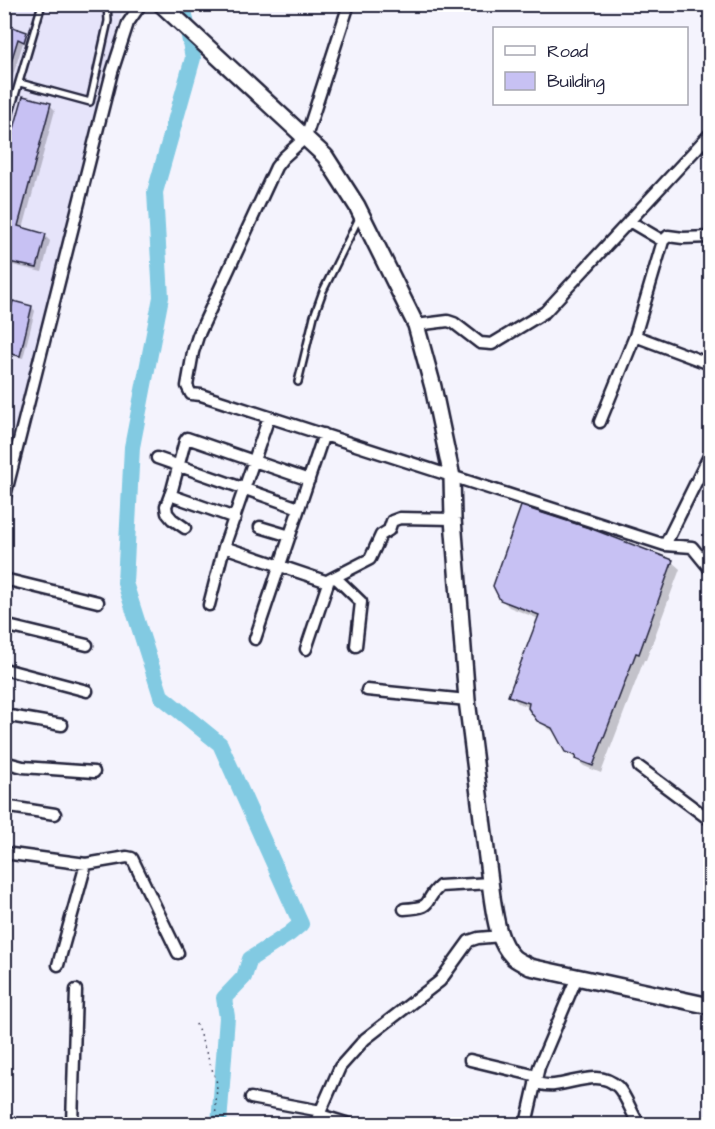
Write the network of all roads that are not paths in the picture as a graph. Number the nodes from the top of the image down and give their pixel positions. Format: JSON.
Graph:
{"nodes":[{"id":1,"x":42,"y":4,"type":"edge"},
{"id":2,"x":107,"y":4,"type":"edge"},
{"id":3,"x":141,"y":4,"type":"edge"},
{"id":4,"x":161,"y":4,"type":"edge"},
{"id":5,"x":349,"y":4,"type":"edge"},
{"id":6,"x":20,"y":83,"type":"junction"},
{"id":7,"x":4,"y":133,"type":"edge"},
{"id":8,"x":301,"y":133,"type":"junction"},
{"id":9,"x":711,"y":134,"type":"edge"},
{"id":10,"x":361,"y":214,"type":"junction"},
{"id":11,"x":629,"y":221,"type":"junction"},
{"id":12,"x":711,"y":237,"type":"edge"},
{"id":13,"x":663,"y":241,"type":"junction"},
{"id":14,"x":416,"y":325,"type":"junction"},
{"id":15,"x":635,"y":336,"type":"junction"},
{"id":16,"x":711,"y":364,"type":"edge"},
{"id":17,"x":298,"y":382,"type":"dead end"},
{"id":18,"x":269,"y":417,"type":"junction"},
{"id":19,"x":600,"y":422,"type":"dead end"},
{"id":20,"x":324,"y":434,"type":"junction"},
{"id":21,"x":711,"y":454,"type":"edge"},
{"id":22,"x":158,"y":458,"type":"dead end"},
{"id":23,"x":254,"y":462,"type":"junction"},
{"id":24,"x":179,"y":466,"type":"junction"},
{"id":25,"x":452,"y":477,"type":"junction"},
{"id":26,"x":309,"y":480,"type":"junction"},
{"id":27,"x":244,"y":489,"type":"junction"},
{"id":28,"x":170,"y":495,"type":"junction"},
{"id":29,"x":4,"y":500,"type":"edge"},
{"id":30,"x":299,"y":508,"type":"junction"},
{"id":31,"x":235,"y":518,"type":"junction"},
{"id":32,"x":453,"y":519,"type":"junction"},
{"id":33,"x":260,"y":527,"type":"dead end"},
{"id":34,"x":185,"y":528,"type":"dead end"},
{"id":35,"x":290,"y":536,"type":"junction"},
{"id":36,"x":665,"y":545,"type":"junction"},
{"id":37,"x":225,"y":547,"type":"junction"},
{"id":38,"x":280,"y":565,"type":"junction"},
{"id":39,"x":711,"y":569,"type":"edge"},
{"id":40,"x":4,"y":579,"type":"edge"},
{"id":41,"x":332,"y":580,"type":"junction"},
{"id":42,"x":98,"y":602,"type":"dead end"},
{"id":43,"x":208,"y":605,"type":"dead end"},
{"id":44,"x":4,"y":625,"type":"edge"},
{"id":45,"x":255,"y":639,"type":"dead end"},
{"id":46,"x":87,"y":645,"type":"dead end"},
{"id":47,"x":356,"y":646,"type":"dead end"},
{"id":48,"x":306,"y":649,"type":"dead end"},
{"id":49,"x":4,"y":669,"type":"edge"},
{"id":50,"x":367,"y":690,"type":"dead end"},
{"id":51,"x":87,"y":691,"type":"dead end"},
{"id":52,"x":466,"y":700,"type":"junction"},
{"id":53,"x":4,"y":715,"type":"edge"},
{"id":54,"x":62,"y":725,"type":"dead end"},
{"id":55,"x":4,"y":762,"type":"edge"},
{"id":56,"x":639,"y":767,"type":"dead end"},
{"id":57,"x":94,"y":772,"type":"dead end"},
{"id":58,"x":4,"y":806,"type":"edge"},
{"id":59,"x":55,"y":814,"type":"dead end"},
{"id":60,"x":711,"y":820,"type":"edge"},
{"id":61,"x":4,"y":853,"type":"edge"},
{"id":62,"x":86,"y":864,"type":"junction"},
{"id":63,"x":490,"y":883,"type":"junction"},
{"id":64,"x":404,"y":909,"type":"dead end"},
{"id":65,"x":501,"y":936,"type":"junction"},
{"id":66,"x":178,"y":953,"type":"dead end"},
{"id":67,"x":58,"y":965,"type":"dead end"},
{"id":68,"x":577,"y":977,"type":"junction"},
{"id":69,"x":76,"y":990,"type":"dead end"},
{"id":70,"x":711,"y":1006,"type":"edge"},
{"id":71,"x":470,"y":1060,"type":"dead end"},
{"id":72,"x":536,"y":1080,"type":"junction"},
{"id":73,"x":251,"y":1098,"type":"dead end"},
{"id":74,"x":319,"y":1117,"type":"edge"},
{"id":75,"x":72,"y":1125,"type":"edge"},
{"id":76,"x":349,"y":1125,"type":"edge"},
{"id":77,"x":526,"y":1125,"type":"edge"},
{"id":78,"x":639,"y":1125,"type":"edge"}],
"edges":[{"from":1,"to":6,"type":"lane"},
{"from":2,"to":6,"type":"lane"},
{"from":3,"to":29,"type":"street"},
{"from":4,"to":8,"type":"street"},
{"from":5,"to":8,"type":"street"},
{"from":6,"to":7,"type":"lane"},
{"from":8,"to":10,"type":"street"},
{"from":8,"to":18,"type":"street"},
{"from":9,"to":11,"type":"street"},
{"from":10,"to":14,"type":"street"},
{"from":10,"to":17,"type":"lane"},
{"from":11,"to":13,"type":"street"},
{"from":11,"to":14,"type":"street"},
{"from":12,"to":13,"type":"street"},
{"from":13,"to":15,"type":"street"},
{"from":14,"to":25,"type":"street"},
{"from":15,"to":16,"type":"street"},
{"from":15,"to":19,"type":"street"},
{"from":18,"to":20,"type":"street"},
{"from":18,"to":23,"type":"street"},
{"from":20,"to":25,"type":"street"},
{"from":20,"to":26,"type":"street"},
{"from":21,"to":36,"type":"street"},
{"from":22,"to":24,"type":"street"},
{"from":23,"to":24,"type":"street"},
{"from":23,"to":26,"type":"street"},
{"from":23,"to":27,"type":"street"},
{"from":24,"to":27,"type":"street"},
{"from":24,"to":28,"type":"street"},
{"from":25,"to":32,"type":"street"},
{"from":25,"to":36,"type":"street"},
{"from":26,"to":30,"type":"street"},
{"from":27,"to":30,"type":"street"},
{"from":27,"to":31,"type":"street"},
{"from":28,"to":31,"type":"street"},
{"from":28,"to":34,"type":"street"},
{"from":30,"to":35,"type":"street"},
{"from":31,"to":37,"type":"street"},
{"from":32,"to":41,"type":"street"},
{"from":32,"to":52,"type":"street"},
{"from":33,"to":35,"type":"street"},
{"from":35,"to":38,"type":"street"},
{"from":36,"to":39,"type":"street"},
{"from":37,"to":38,"type":"street"},
{"from":37,"to":43,"type":"street"},
{"from":38,"to":41,"type":"street"},
{"from":38,"to":45,"type":"street"},
{"from":40,"to":42,"type":"street"},
{"from":41,"to":47,"type":"street"},
{"from":41,"to":48,"type":"street"},
{"from":44,"to":46,"type":"street"},
{"from":49,"to":51,"type":"street"},
{"from":50,"to":52,"type":"street"},
{"from":52,"to":63,"type":"street"},
{"from":53,"to":54,"type":"street"},
{"from":55,"to":57,"type":"street"},
{"from":56,"to":60,"type":"street"},
{"from":58,"to":59,"type":"street"},
{"from":61,"to":62,"type":"street"},
{"from":62,"to":66,"type":"street"},
{"from":62,"to":67,"type":"street"},
{"from":63,"to":64,"type":"street"},
{"from":63,"to":65,"type":"street"},
{"from":65,"to":68,"type":"street"},
{"from":65,"to":74,"type":"street"},
{"from":68,"to":70,"type":"street"},
{"from":68,"to":72,"type":"street"},
{"from":69,"to":75,"type":"street"},
{"from":71,"to":72,"type":"street"},
{"from":72,"to":77,"type":"street"},
{"from":72,"to":78,"type":"street"},
{"from":73,"to":74,"type":"street"},
{"from":74,"to":76,"type":"street"}]}
